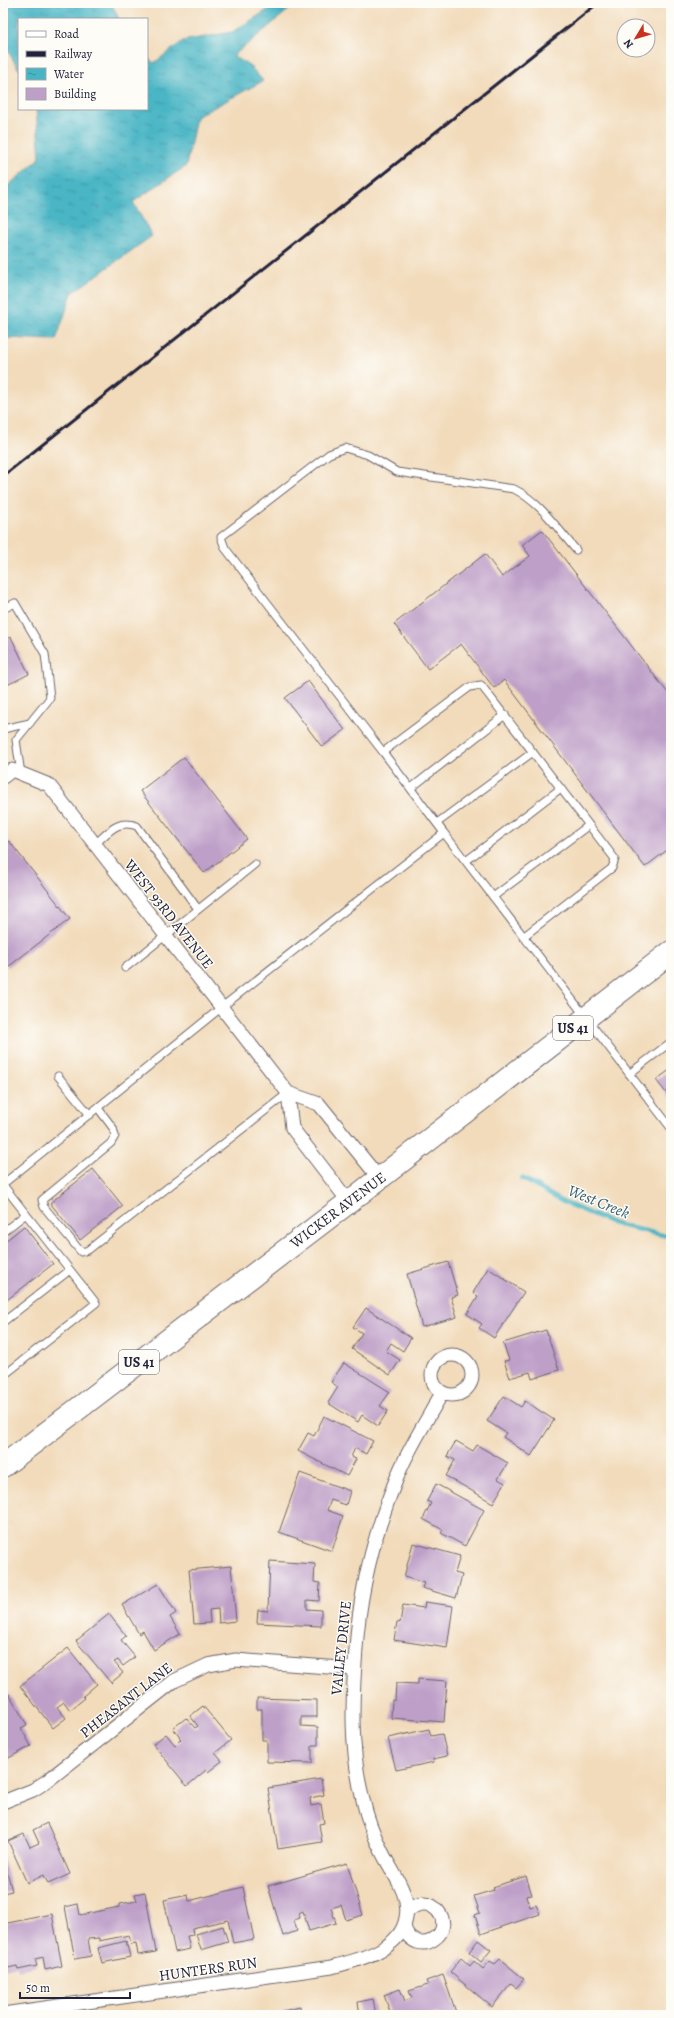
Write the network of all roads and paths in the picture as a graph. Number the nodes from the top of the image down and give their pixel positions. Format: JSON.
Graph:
{"nodes":[{"id":1,"x":576,"y":550,"type":"dead end"},
{"id":2,"x":3,"y":609,"type":"edge"},
{"id":3,"x":504,"y":715,"type":"junction"},
{"id":4,"x":30,"y":723,"type":"junction"},
{"id":5,"x":3,"y":729,"type":"edge"},
{"id":6,"x":384,"y":752,"type":"junction"},
{"id":7,"x":533,"y":752,"type":"junction"},
{"id":8,"x":12,"y":774,"type":"edge"},
{"id":9,"x":411,"y":788,"type":"junction"},
{"id":10,"x":561,"y":788,"type":"junction"},
{"id":11,"x":437,"y":823,"type":"junction"},
{"id":12,"x":589,"y":825,"type":"junction"},
{"id":13,"x":444,"y":833,"type":"junction"},
{"id":14,"x":94,"y":844,"type":"junction"},
{"id":15,"x":466,"y":862,"type":"junction"},
{"id":16,"x":255,"y":864,"type":"dead end"},
{"id":17,"x":493,"y":897,"type":"junction"},
{"id":18,"x":198,"y":909,"type":"junction"},
{"id":19,"x":165,"y":934,"type":"junction"},
{"id":20,"x":523,"y":937,"type":"junction"},
{"id":21,"x":671,"y":952,"type":"edge"},
{"id":22,"x":125,"y":968,"type":"dead end"},
{"id":23,"x":222,"y":1007,"type":"junction"},
{"id":24,"x":585,"y":1018,"type":"junction"},
{"id":25,"x":671,"y":1042,"type":"edge"},
{"id":26,"x":629,"y":1074,"type":"junction"},
{"id":27,"x":58,"y":1076,"type":"dead end"},
{"id":28,"x":288,"y":1093,"type":"junction"},
{"id":29,"x":98,"y":1108,"type":"junction"},
{"id":30,"x":90,"y":1115,"type":"junction"},
{"id":31,"x":671,"y":1128,"type":"edge"},
{"id":32,"x":379,"y":1178,"type":"junction"},
{"id":33,"x":3,"y":1185,"type":"edge"},
{"id":34,"x":349,"y":1202,"type":"junction"},
{"id":35,"x":26,"y":1214,"type":"junction"},
{"id":36,"x":3,"y":1232,"type":"edge"},
{"id":37,"x":70,"y":1270,"type":"junction"},
{"id":38,"x":3,"y":1322,"type":"edge"},
{"id":39,"x":3,"y":1376,"type":"edge"},
{"id":40,"x":442,"y":1393,"type":"dead end"},
{"id":41,"x":3,"y":1466,"type":"edge"},
{"id":42,"x":354,"y":1669,"type":"junction"},
{"id":43,"x":3,"y":1802,"type":"edge"},
{"id":44,"x":407,"y":1912,"type":"junction"},
{"id":45,"x":404,"y":1925,"type":"junction"},
{"id":46,"x":53,"y":2011,"type":"edge"},
{"id":47,"x":3,"y":2014,"type":"edge"}],
"edges":[{"from":1,"to":6,"type":"lane"},
{"from":2,"to":4,"type":"lane"},
{"from":3,"to":6,"type":"lane"},
{"from":3,"to":7,"type":"lane"},
{"from":3,"to":9,"type":"lane"},
{"from":4,"to":5,"type":"lane"},
{"from":4,"to":8,"type":"lane"},
{"from":6,"to":9,"type":"lane"},
{"from":7,"to":10,"type":"lane"},
{"from":7,"to":11,"type":"lane"},
{"from":8,"to":14,"type":"street","name":"WEST 93RD AVENUE"},
{"from":9,"to":11,"type":"lane"},
{"from":10,"to":12,"type":"lane"},
{"from":10,"to":15,"type":"lane"},
{"from":11,"to":13,"type":"lane"},
{"from":12,"to":17,"type":"lane"},
{"from":12,"to":20,"type":"lane"},
{"from":13,"to":15,"type":"lane"},
{"from":13,"to":23,"type":"lane"},
{"from":14,"to":18,"type":"lane"},
{"from":14,"to":19,"type":"street","name":"WEST 93RD AVENUE"},
{"from":15,"to":17,"type":"lane"},
{"from":16,"to":18,"type":"lane"},
{"from":17,"to":20,"type":"lane"},
{"from":18,"to":19,"type":"lane"},
{"from":19,"to":22,"type":"lane"},
{"from":19,"to":23,"type":"street","name":"WEST 93RD AVENUE"},
{"from":20,"to":24,"type":"lane"},
{"from":21,"to":24,"type":"highway","name":"WICKER AVENUE","number":"US 41"},
{"from":23,"to":28,"type":"street","name":"WEST 93RD AVENUE"},
{"from":23,"to":29,"type":"lane"},
{"from":24,"to":26,"type":"lane"},
{"from":24,"to":32,"type":"highway","name":"WICKER AVENUE","number":"US 41"},
{"from":25,"to":26,"type":"lane"},
{"from":26,"to":31,"type":"lane"},
{"from":27,"to":30,"type":"lane"},
{"from":28,"to":29,"type":"lane"},
{"from":28,"to":32,"type":"street"},
{"from":28,"to":34,"type":"street"},
{"from":29,"to":30,"type":"lane"},
{"from":30,"to":33,"type":"lane"},
{"from":32,"to":34,"type":"highway","name":"WICKER AVENUE","number":"US 41"},
{"from":33,"to":35,"type":"lane"},
{"from":34,"to":41,"type":"highway","name":"WICKER AVENUE","number":"US 41"},
{"from":35,"to":36,"type":"lane"},
{"from":35,"to":37,"type":"lane"},
{"from":37,"to":38,"type":"lane"},
{"from":37,"to":39,"type":"lane"},
{"from":40,"to":42,"type":"street","name":"VALLEY DRIVE"},
{"from":42,"to":43,"type":"street","name":"PHEASANT LANE"},
{"from":42,"to":44,"type":"street","name":"VALLEY DRIVE"},
{"from":44,"to":45,"type":"street","name":"VALLEY DRIVE"},
{"from":44,"to":45,"type":"street"},
{"from":45,"to":46,"type":"street","name":"HUNTERS RUN"},
{"from":46,"to":47,"type":"street","name":"HUNTERS RUN"}]}
